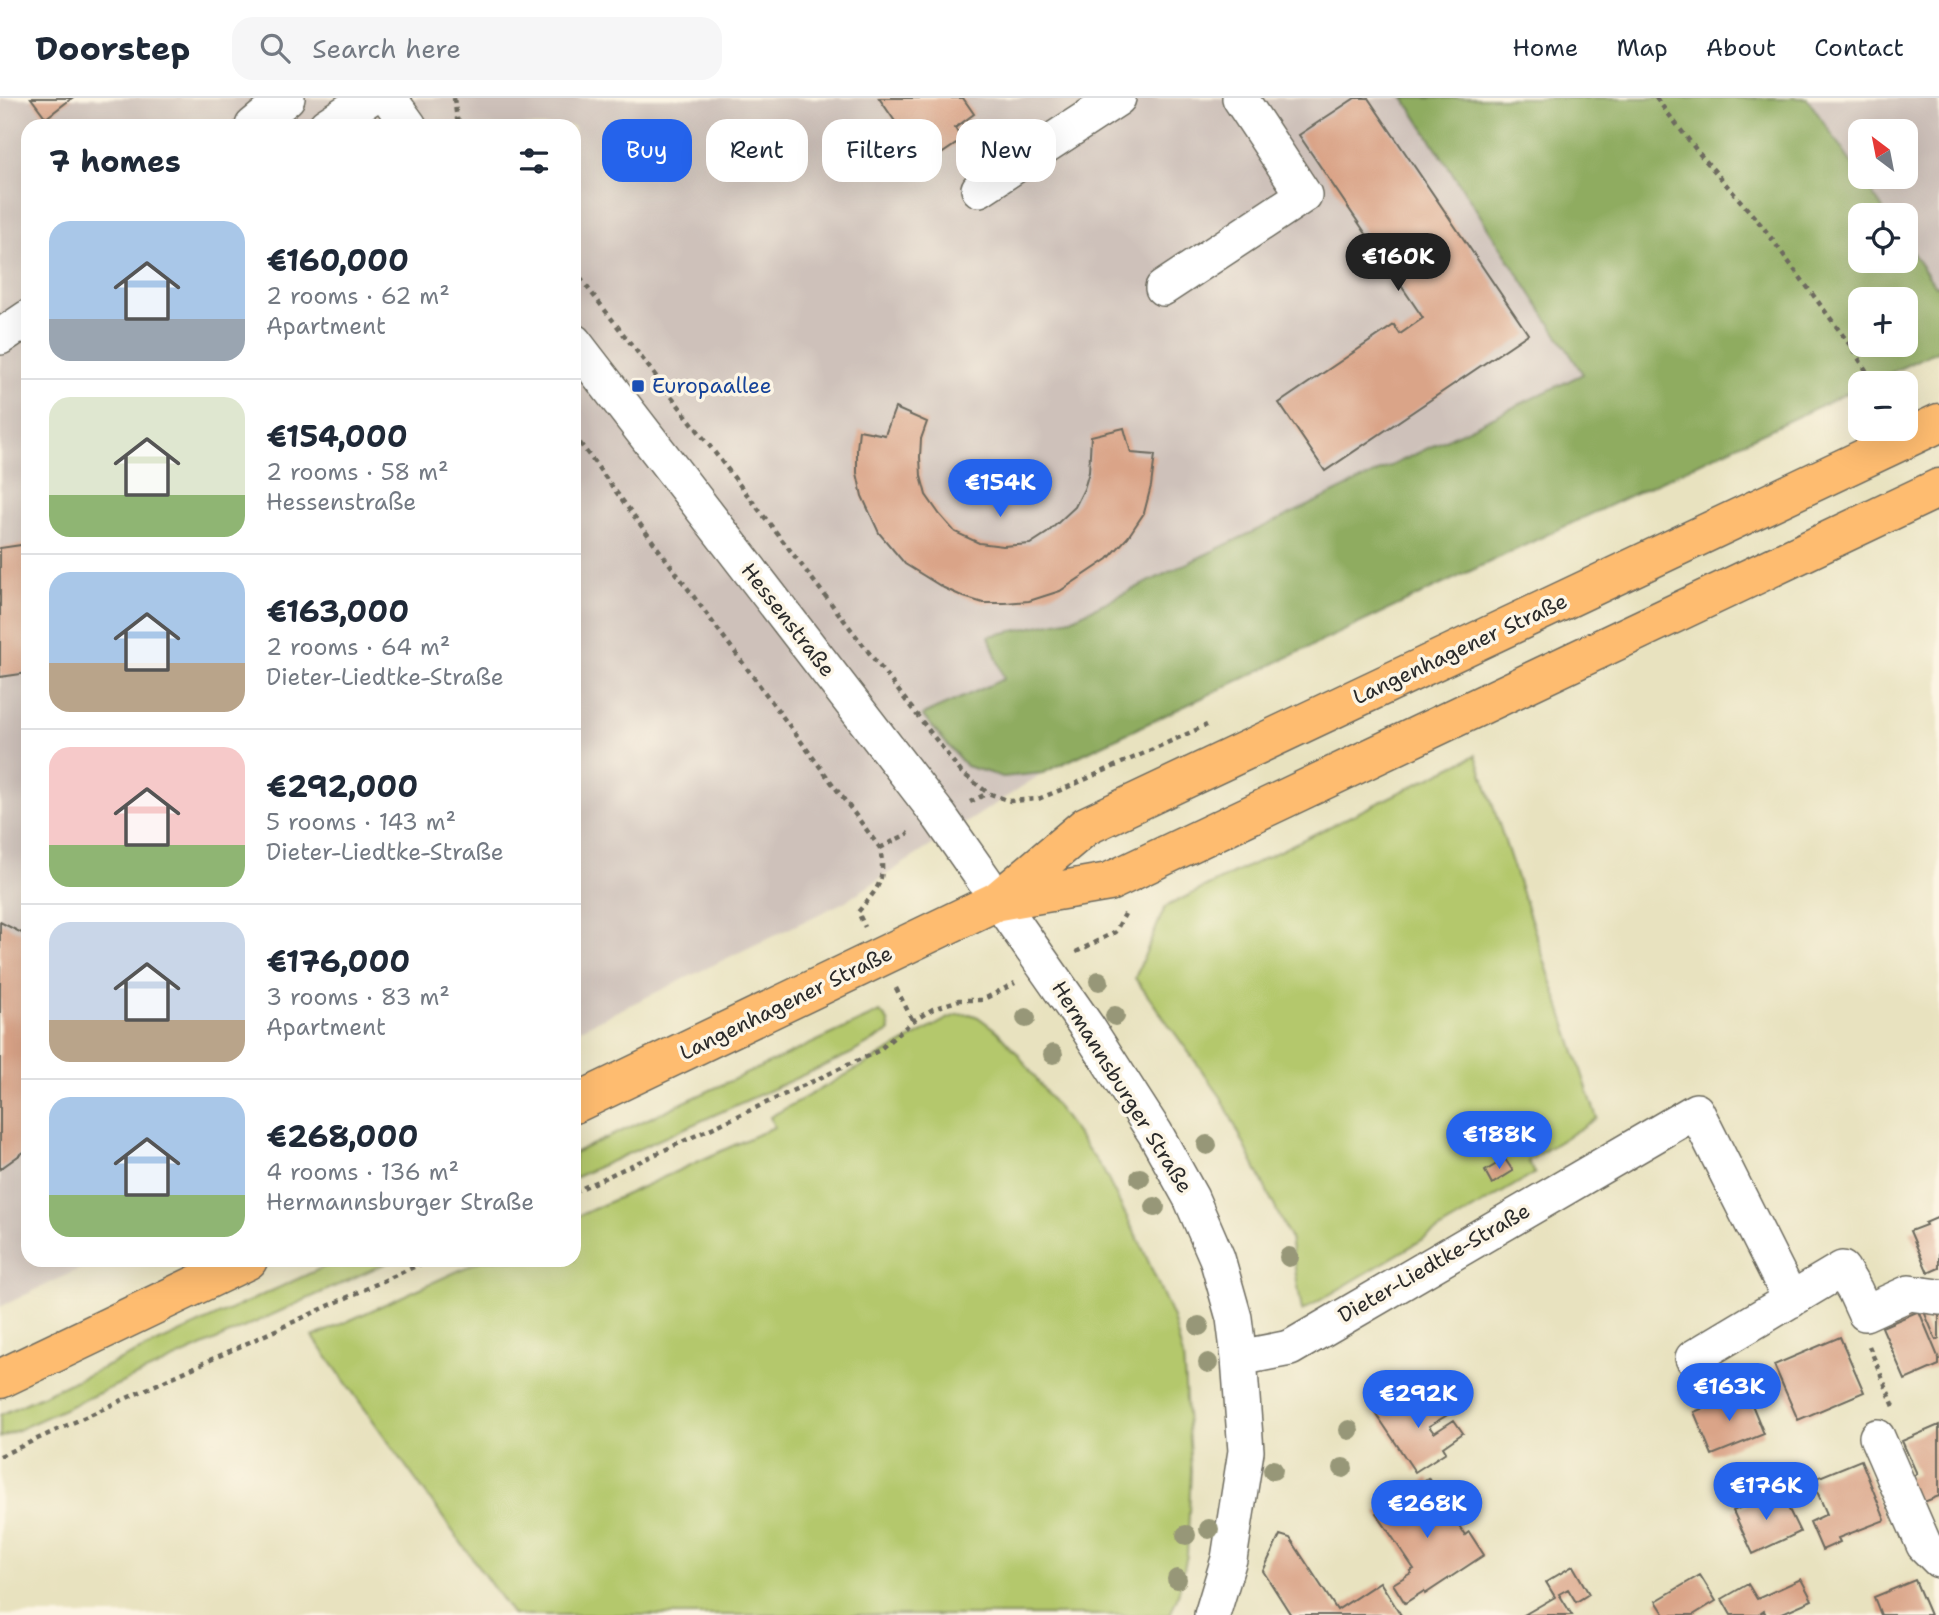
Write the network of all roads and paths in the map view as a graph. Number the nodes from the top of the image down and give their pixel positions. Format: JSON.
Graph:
{"nodes":[{"id":1,"x":287,"y":98,"type":"edge"},
{"id":2,"x":369,"y":98,"type":"edge"},
{"id":3,"x":389,"y":98,"type":"edge"},
{"id":4,"x":454,"y":98,"type":"edge"},
{"id":5,"x":1118,"y":98,"type":"edge"},
{"id":6,"x":1240,"y":98,"type":"edge"},
{"id":7,"x":1656,"y":98,"type":"edge"},
{"id":8,"x":262,"y":119,"type":"edge"},
{"id":9,"x":337,"y":119,"type":"edge"},
{"id":10,"x":404,"y":119,"type":"edge"},
{"id":11,"x":457,"y":119,"type":"edge"},
{"id":12,"x":979,"y":188,"type":"dead end"},
{"id":13,"x":581,"y":279,"type":"edge"},
{"id":14,"x":1163,"y":288,"type":"dead end"},
{"id":15,"x":21,"y":323,"type":"edge"},
{"id":16,"x":0,"y":337,"type":"edge"},
{"id":17,"x":581,"y":351,"type":"edge"},
{"id":18,"x":1866,"y":371,"type":"edge"},
{"id":19,"x":1939,"y":424,"type":"edge"},
{"id":20,"x":581,"y":444,"type":"edge"},
{"id":21,"x":1939,"y":488,"type":"edge"},
{"id":22,"x":1105,"y":771,"type":"dead end"},
{"id":23,"x":997,"y":901,"type":"junction"},
{"id":24,"x":858,"y":912,"type":"dead end"},
{"id":25,"x":1126,"y":916,"type":"dead end"},
{"id":26,"x":1115,"y":932,"type":"dead end"},
{"id":27,"x":982,"y":1000,"type":"dead end"},
{"id":28,"x":581,"y":1101,"type":"edge"},
{"id":29,"x":581,"y":1189,"type":"edge"},
{"id":30,"x":233,"y":1267,"type":"edge"},
{"id":31,"x":414,"y":1267,"type":"edge"},
{"id":32,"x":1939,"y":1297,"type":"edge"},
{"id":33,"x":1791,"y":1300,"type":"junction"},
{"id":34,"x":1865,"y":1312,"type":"junction"},
{"id":35,"x":1239,"y":1358,"type":"junction"},
{"id":36,"x":1693,"y":1358,"type":"dead end"},
{"id":37,"x":0,"y":1379,"type":"edge"},
{"id":38,"x":1877,"y":1437,"type":"joint"},
{"id":39,"x":0,"y":1456,"type":"edge"},
{"id":40,"x":1939,"y":1560,"type":"edge"},
{"id":41,"x":1212,"y":1615,"type":"edge"}],
"edges":[{"from":1,"to":8,"type":"street"},
{"from":2,"to":9,"type":"street"},
{"from":3,"to":10,"type":"street"},
{"from":4,"to":11,"type":"path"},
{"from":5,"to":12,"type":"street"},
{"from":6,"to":14,"type":"street"},
{"from":7,"to":18,"type":"path"},
{"from":13,"to":22,"type":"path"},
{"from":15,"to":16,"type":"street"},
{"from":17,"to":23,"type":"street","name":"Hessenstraße"},
{"from":19,"to":23,"type":"main road","name":"Langenhagener Straße"},
{"from":20,"to":24,"type":"path"},
{"from":21,"to":23,"type":"main road","name":"Langenhagener Straße"},
{"from":23,"to":28,"type":"main road","name":"Langenhagener Straße"},
{"from":23,"to":35,"type":"street","name":"Hermannsburger Straße"},
{"from":25,"to":26,"type":"path"},
{"from":27,"to":29,"type":"path"},
{"from":30,"to":37,"type":"main road"},
{"from":31,"to":39,"type":"path"},
{"from":32,"to":34,"type":"street"},
{"from":33,"to":34,"type":"street"},
{"from":33,"to":35,"type":"street","name":"Dieter-Liedtke-Straße"},
{"from":33,"to":36,"type":"street"},
{"from":34,"to":38,"type":"path"},
{"from":35,"to":41,"type":"street","name":"Hermannsburger Straße"},
{"from":38,"to":40,"type":"street"}]}
